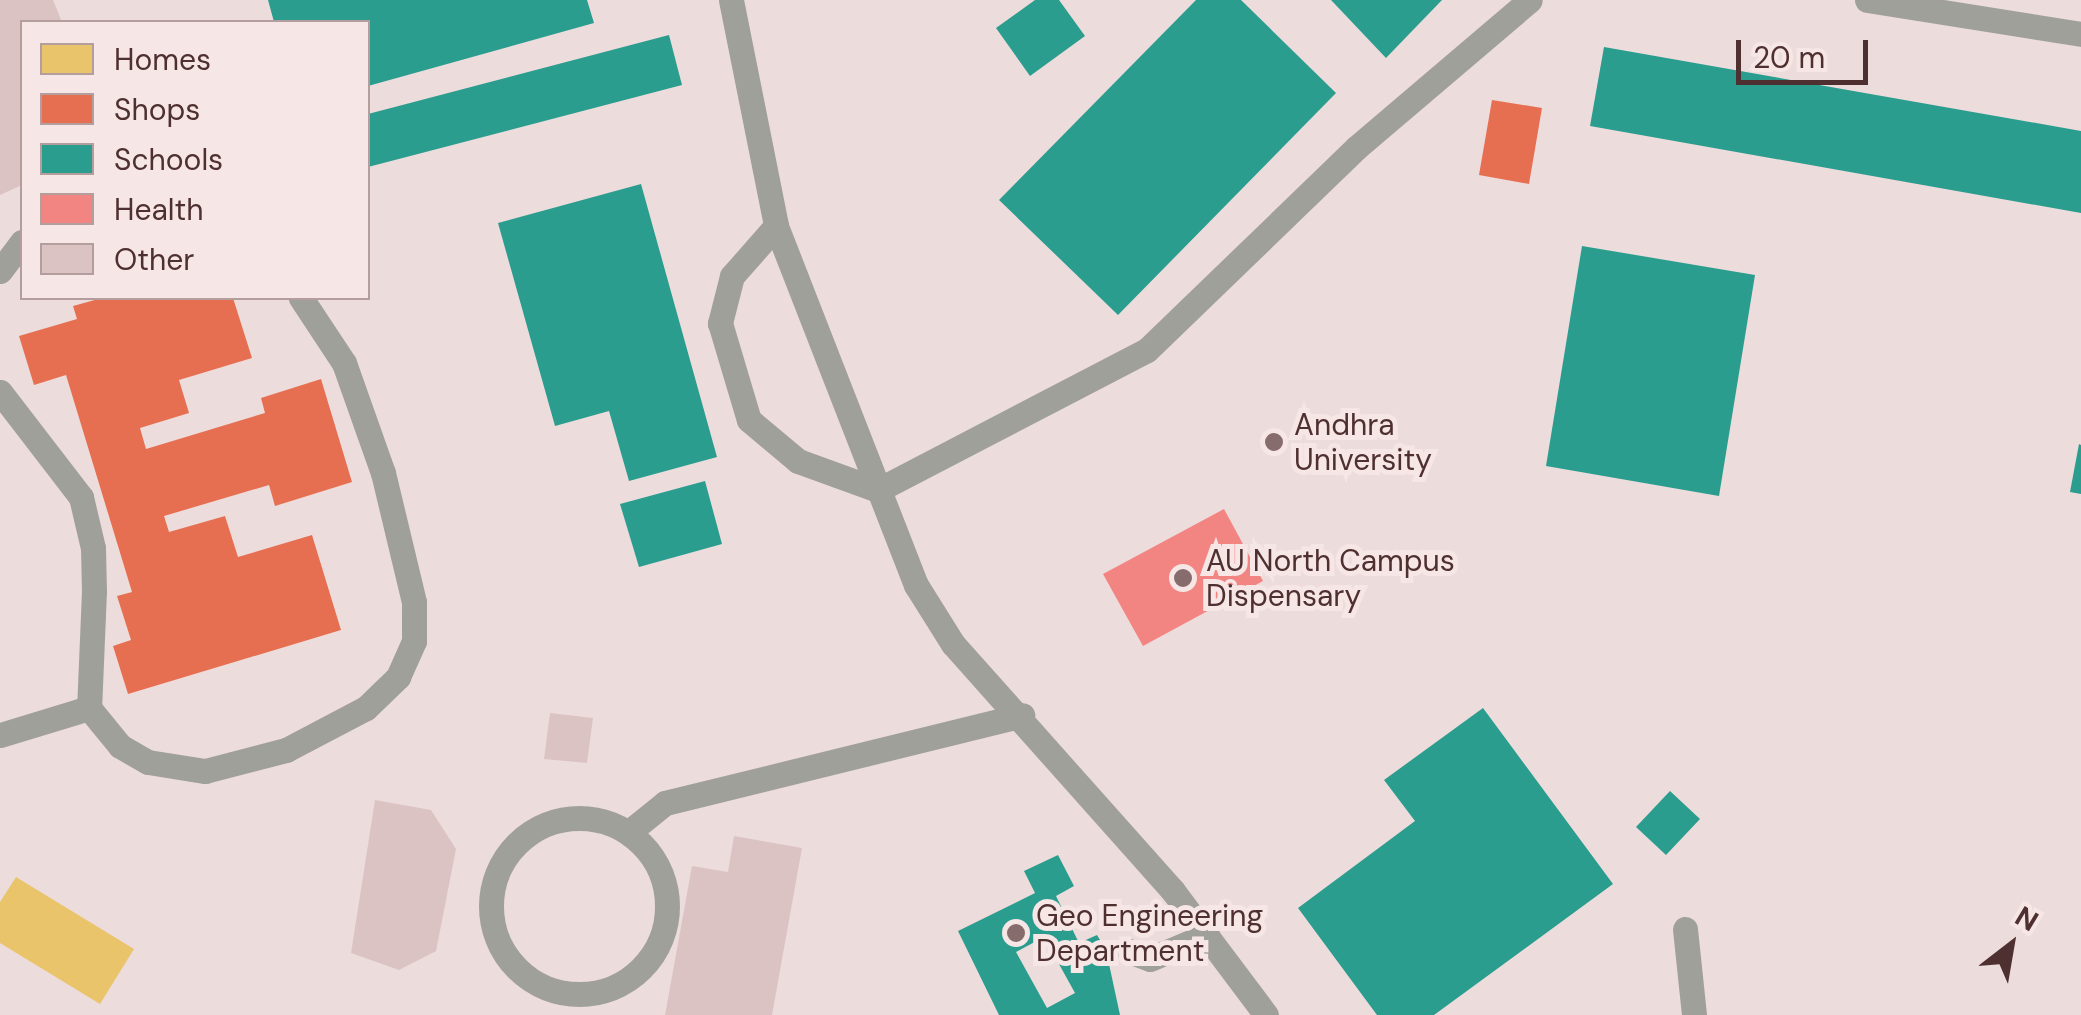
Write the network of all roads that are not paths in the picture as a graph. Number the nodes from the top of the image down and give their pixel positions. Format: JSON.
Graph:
{"nodes":[{"id":1,"x":731,"y":0,"type":"edge"},
{"id":2,"x":1530,"y":0,"type":"edge"},
{"id":3,"x":1866,"y":0,"type":"edge"},
{"id":4,"x":2081,"y":34,"type":"edge"},
{"id":5,"x":776,"y":226,"type":"junction"},
{"id":6,"x":20,"y":245,"type":"edge"},
{"id":7,"x":0,"y":271,"type":"edge"},
{"id":8,"x":302,"y":300,"type":"edge"},
{"id":9,"x":0,"y":392,"type":"edge"},
{"id":10,"x":878,"y":490,"type":"junction"},
{"id":11,"x":90,"y":644,"type":"junction"},
{"id":12,"x":112,"y":664,"type":"dead end"},
{"id":13,"x":89,"y":708,"type":"junction"},
{"id":14,"x":1022,"y":715,"type":"junction"},
{"id":15,"x":0,"y":735,"type":"edge"},
{"id":16,"x":629,"y":832,"type":"junction"},
{"id":17,"x":1686,"y":929,"type":"dead end"},
{"id":18,"x":1207,"y":935,"type":"junction"},
{"id":19,"x":1128,"y":951,"type":"dead end"},
{"id":20,"x":1266,"y":1015,"type":"edge"},
{"id":21,"x":1694,"y":1015,"type":"edge"}],
"edges":[{"from":1,"to":5,"type":"lane"},
{"from":2,"to":10,"type":"lane"},
{"from":3,"to":4,"type":"lane"},
{"from":5,"to":10,"type":"lane"},
{"from":5,"to":10,"type":"lane"},
{"from":6,"to":7,"type":"lane"},
{"from":8,"to":13,"type":"lane"},
{"from":9,"to":11,"type":"lane"},
{"from":10,"to":14,"type":"lane"},
{"from":11,"to":12,"type":"lane"},
{"from":11,"to":13,"type":"lane"},
{"from":13,"to":15,"type":"lane"},
{"from":14,"to":16,"type":"lane"},
{"from":14,"to":18,"type":"lane"},
{"from":16,"to":16,"type":"lane"},
{"from":17,"to":21,"type":"lane"},
{"from":18,"to":19,"type":"lane"},
{"from":18,"to":20,"type":"lane"}]}
